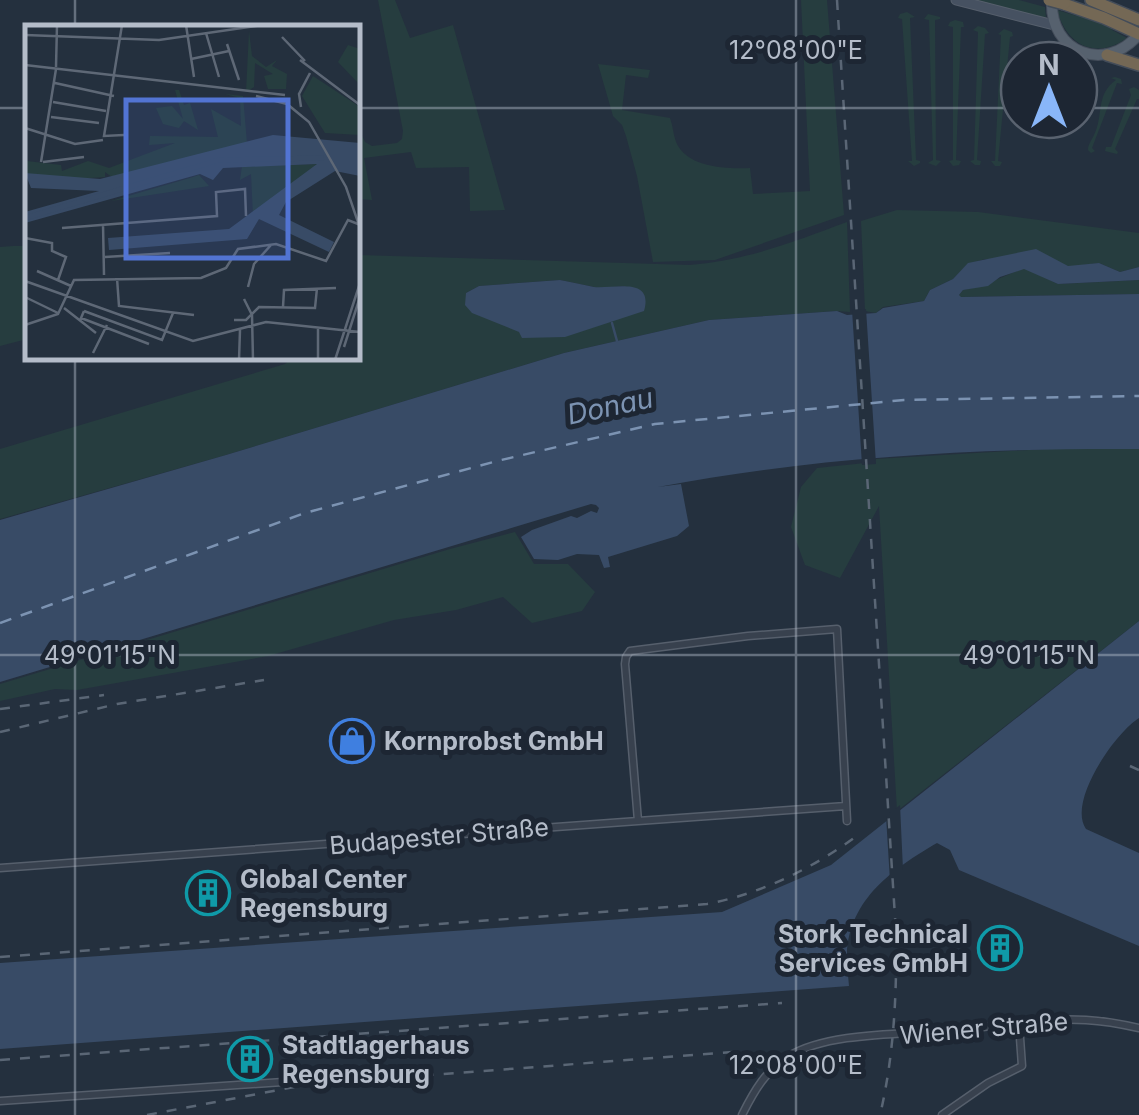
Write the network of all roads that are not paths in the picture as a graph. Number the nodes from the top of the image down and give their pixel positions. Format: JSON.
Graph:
{"nodes":[{"id":1,"x":956,"y":0,"type":"edge"},
{"id":2,"x":1091,"y":0,"type":"edge"},
{"id":3,"x":1055,"y":2,"type":"edge"},
{"id":4,"x":1130,"y":20,"type":"edge"},
{"id":5,"x":1054,"y":25,"type":"junction"},
{"id":6,"x":1139,"y":34,"type":"edge"},
{"id":7,"x":1107,"y":55,"type":"junction"},
{"id":8,"x":1139,"y":64,"type":"edge"},
{"id":9,"x":846,"y":806,"type":"junction"},
{"id":10,"x":847,"y":820,"type":"dead end"},
{"id":11,"x":638,"y":821,"type":"junction"},
{"id":12,"x":0,"y":868,"type":"edge"},
{"id":13,"x":1019,"y":1024,"type":"junction"},
{"id":14,"x":1139,"y":1028,"type":"edge"},
{"id":15,"x":312,"y":1080,"type":"dead end"},
{"id":16,"x":0,"y":1101,"type":"edge"},
{"id":17,"x":742,"y":1115,"type":"edge"},
{"id":18,"x":942,"y":1115,"type":"edge"}],
"edges":[{"from":1,"to":5,"type":"main road"},
{"from":2,"to":4,"type":"highway"},
{"from":3,"to":4,"type":"highway"},
{"from":3,"to":5,"type":"main road"},
{"from":4,"to":6,"type":"highway"},
{"from":5,"to":7,"type":"main road"},
{"from":6,"to":7,"type":"main road"},
{"from":7,"to":8,"type":"highway"},
{"from":9,"to":10,"type":"street"},
{"from":9,"to":11,"type":"street","name":"Budapester Straße"},
{"from":9,"to":11,"type":"street"},
{"from":11,"to":12,"type":"street","name":"Budapester Straße"},
{"from":13,"to":14,"type":"street","name":"Wiener Straße"},
{"from":13,"to":17,"type":"street","name":"Wiener Straße"},
{"from":13,"to":18,"type":"street"},
{"from":15,"to":16,"type":"street"}]}
